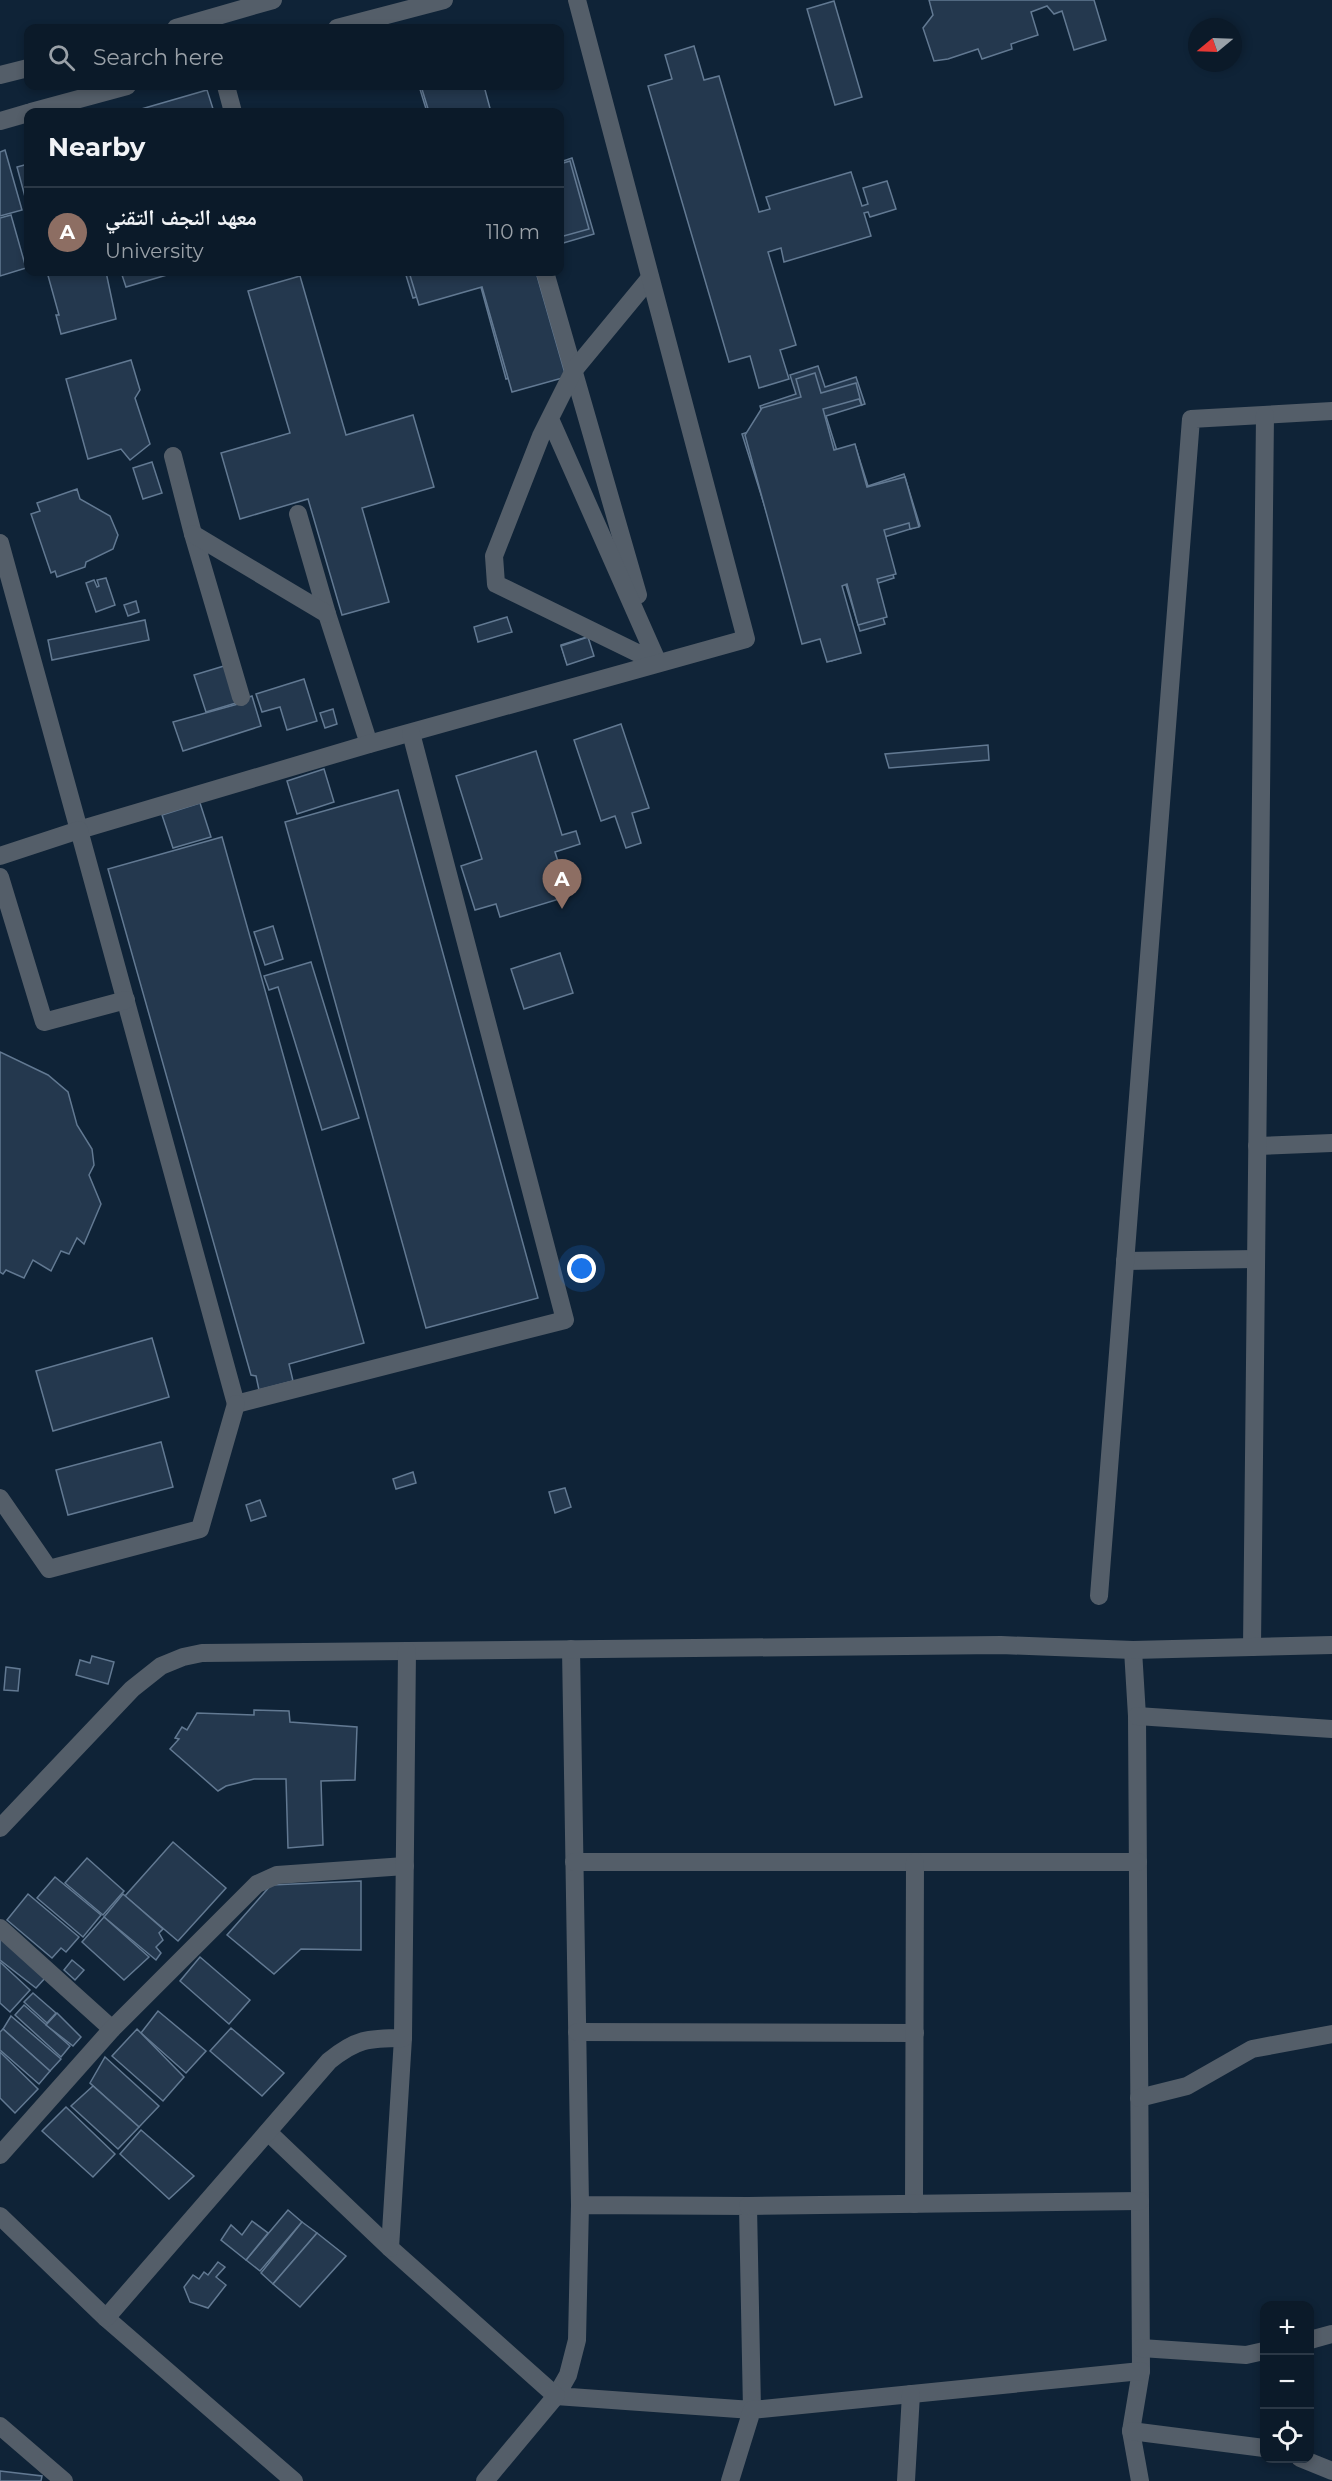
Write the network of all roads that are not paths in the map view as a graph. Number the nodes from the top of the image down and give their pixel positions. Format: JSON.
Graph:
{"nodes":[{"id":1,"x":273,"y":0,"type":"edge"},
{"id":2,"x":444,"y":0,"type":"edge"},
{"id":3,"x":577,"y":0,"type":"edge"},
{"id":4,"x":378,"y":8,"type":"edge"},
{"id":5,"x":190,"y":24,"type":"edge"},
{"id":6,"x":345,"y":24,"type":"edge"},
{"id":7,"x":24,"y":69,"type":"edge"},
{"id":8,"x":0,"y":75,"type":"edge"},
{"id":9,"x":107,"y":90,"type":"edge"},
{"id":10,"x":227,"y":90,"type":"edge"},
{"id":11,"x":47,"y":108,"type":"edge"},
{"id":12,"x":232,"y":108,"type":"edge"},
{"id":13,"x":24,"y":115,"type":"edge"},
{"id":14,"x":0,"y":122,"type":"edge"},
{"id":15,"x":546,"y":276,"type":"edge"},
{"id":16,"x":650,"y":278,"type":"junction"},
{"id":17,"x":574,"y":370,"type":"junction"},
{"id":18,"x":1332,"y":411,"type":"edge"},
{"id":19,"x":1266,"y":415,"type":"junction"},
{"id":20,"x":550,"y":418,"type":"junction"},
{"id":21,"x":173,"y":456,"type":"dead end"},
{"id":22,"x":298,"y":514,"type":"dead end"},
{"id":23,"x":192,"y":534,"type":"junction"},
{"id":24,"x":0,"y":543,"type":"edge"},
{"id":25,"x":327,"y":614,"type":"junction"},
{"id":26,"x":658,"y":663,"type":"junction"},
{"id":27,"x":241,"y":697,"type":"dead end"},
{"id":28,"x":411,"y":733,"type":"junction"},
{"id":29,"x":369,"y":744,"type":"junction"},
{"id":30,"x":79,"y":830,"type":"junction"},
{"id":31,"x":0,"y":856,"type":"edge"},
{"id":32,"x":1,"y":883,"type":"edge"},
{"id":33,"x":126,"y":1000,"type":"junction"},
{"id":34,"x":1332,"y":1143,"type":"edge"},
{"id":35,"x":1257,"y":1146,"type":"junction"},
{"id":36,"x":1256,"y":1259,"type":"junction"},
{"id":37,"x":1125,"y":1261,"type":"junction"},
{"id":38,"x":237,"y":1404,"type":"junction"},
{"id":39,"x":0,"y":1498,"type":"edge"},
{"id":40,"x":1099,"y":1596,"type":"dead end"},
{"id":41,"x":1332,"y":1645,"type":"edge"},
{"id":42,"x":1252,"y":1647,"type":"junction"},
{"id":43,"x":571,"y":1649,"type":"junction"},
{"id":44,"x":1133,"y":1650,"type":"junction"},
{"id":45,"x":407,"y":1651,"type":"junction"},
{"id":46,"x":1137,"y":1716,"type":"junction"},
{"id":47,"x":1332,"y":1729,"type":"edge"},
{"id":48,"x":0,"y":1828,"type":"edge"},
{"id":49,"x":574,"y":1862,"type":"junction"},
{"id":50,"x":915,"y":1862,"type":"junction"},
{"id":51,"x":1138,"y":1862,"type":"junction"},
{"id":52,"x":405,"y":1866,"type":"junction"},
{"id":53,"x":0,"y":1928,"type":"edge"},
{"id":54,"x":112,"y":2029,"type":"junction"},
{"id":55,"x":577,"y":2032,"type":"junction"},
{"id":56,"x":915,"y":2033,"type":"junction"},
{"id":57,"x":1332,"y":2034,"type":"edge"},
{"id":58,"x":403,"y":2038,"type":"junction"},
{"id":59,"x":1139,"y":2098,"type":"junction"},
{"id":60,"x":268,"y":2132,"type":"junction"},
{"id":61,"x":0,"y":2155,"type":"edge"},
{"id":62,"x":1140,"y":2200,"type":"junction"},
{"id":63,"x":914,"y":2204,"type":"junction"},
{"id":64,"x":580,"y":2205,"type":"junction"},
{"id":65,"x":748,"y":2206,"type":"junction"},
{"id":66,"x":0,"y":2216,"type":"edge"},
{"id":67,"x":390,"y":2248,"type":"junction"},
{"id":68,"x":106,"y":2318,"type":"junction"},
{"id":69,"x":1332,"y":2334,"type":"edge"},
{"id":70,"x":1314,"y":2339,"type":"edge"},
{"id":71,"x":1141,"y":2348,"type":"junction"},
{"id":72,"x":1260,"y":2352,"type":"edge"},
{"id":73,"x":1141,"y":2371,"type":"junction"},
{"id":74,"x":911,"y":2394,"type":"junction"},
{"id":75,"x":556,"y":2396,"type":"junction"},
{"id":76,"x":752,"y":2410,"type":"junction"},
{"id":77,"x":0,"y":2426,"type":"edge"},
{"id":78,"x":1131,"y":2431,"type":"junction"},
{"id":79,"x":1260,"y":2447,"type":"edge"},
{"id":80,"x":1311,"y":2463,"type":"edge"},
{"id":81,"x":1332,"y":2472,"type":"edge"},
{"id":82,"x":64,"y":2481,"type":"edge"},
{"id":83,"x":294,"y":2481,"type":"edge"},
{"id":84,"x":485,"y":2481,"type":"edge"},
{"id":85,"x":730,"y":2481,"type":"edge"},
{"id":86,"x":906,"y":2481,"type":"edge"},
{"id":87,"x":1140,"y":2481,"type":"edge"}],
"edges":[{"from":1,"to":5,"type":"street"},
{"from":2,"to":4,"type":"street"},
{"from":3,"to":16,"type":"street"},
{"from":4,"to":6,"type":"street"},
{"from":7,"to":8,"type":"street"},
{"from":9,"to":11,"type":"street"},
{"from":10,"to":12,"type":"street"},
{"from":13,"to":14,"type":"street"},
{"from":15,"to":17,"type":"street"},
{"from":16,"to":17,"type":"street"},
{"from":16,"to":26,"type":"street"},
{"from":17,"to":20,"type":"street"},
{"from":17,"to":26,"type":"street"},
{"from":18,"to":19,"type":"street"},
{"from":19,"to":35,"type":"street"},
{"from":19,"to":37,"type":"street"},
{"from":20,"to":26,"type":"street"},
{"from":20,"to":26,"type":"street"},
{"from":21,"to":23,"type":"street"},
{"from":22,"to":25,"type":"street"},
{"from":23,"to":25,"type":"street"},
{"from":23,"to":27,"type":"street"},
{"from":24,"to":30,"type":"street"},
{"from":25,"to":29,"type":"street"},
{"from":26,"to":28,"type":"street"},
{"from":28,"to":29,"type":"street"},
{"from":28,"to":38,"type":"street"},
{"from":29,"to":30,"type":"street"},
{"from":30,"to":31,"type":"street"},
{"from":30,"to":33,"type":"street"},
{"from":32,"to":33,"type":"street"},
{"from":33,"to":38,"type":"street"},
{"from":34,"to":35,"type":"street"},
{"from":35,"to":36,"type":"street"},
{"from":36,"to":37,"type":"street"},
{"from":36,"to":42,"type":"street"},
{"from":37,"to":40,"type":"street"},
{"from":38,"to":39,"type":"street"},
{"from":41,"to":42,"type":"street"},
{"from":42,"to":44,"type":"street"},
{"from":43,"to":44,"type":"street"},
{"from":43,"to":45,"type":"street"},
{"from":43,"to":49,"type":"street"},
{"from":44,"to":46,"type":"street"},
{"from":45,"to":48,"type":"street"},
{"from":45,"to":52,"type":"street"},
{"from":46,"to":47,"type":"street"},
{"from":46,"to":51,"type":"street"},
{"from":49,"to":50,"type":"street"},
{"from":49,"to":55,"type":"street"},
{"from":50,"to":51,"type":"street"},
{"from":50,"to":56,"type":"street"},
{"from":51,"to":59,"type":"street"},
{"from":52,"to":54,"type":"street"},
{"from":52,"to":58,"type":"street"},
{"from":53,"to":54,"type":"street"},
{"from":54,"to":61,"type":"street"},
{"from":55,"to":56,"type":"street"},
{"from":55,"to":64,"type":"street"},
{"from":56,"to":63,"type":"street"},
{"from":57,"to":59,"type":"street"},
{"from":58,"to":60,"type":"street"},
{"from":58,"to":67,"type":"street"},
{"from":59,"to":62,"type":"street"},
{"from":60,"to":67,"type":"street"},
{"from":60,"to":68,"type":"street"},
{"from":62,"to":63,"type":"street"},
{"from":62,"to":71,"type":"street"},
{"from":63,"to":65,"type":"street"},
{"from":64,"to":65,"type":"street"},
{"from":64,"to":75,"type":"street"},
{"from":65,"to":76,"type":"street"},
{"from":66,"to":68,"type":"street"},
{"from":67,"to":75,"type":"street"},
{"from":68,"to":83,"type":"street"},
{"from":69,"to":70,"type":"street"},
{"from":71,"to":72,"type":"street"},
{"from":71,"to":73,"type":"street"},
{"from":73,"to":74,"type":"street"},
{"from":73,"to":78,"type":"street"},
{"from":74,"to":76,"type":"street"},
{"from":74,"to":86,"type":"street"},
{"from":75,"to":76,"type":"street"},
{"from":75,"to":84,"type":"street"},
{"from":76,"to":85,"type":"street"},
{"from":77,"to":82,"type":"street"},
{"from":78,"to":79,"type":"street"},
{"from":78,"to":87,"type":"street"},
{"from":80,"to":81,"type":"street"}]}
